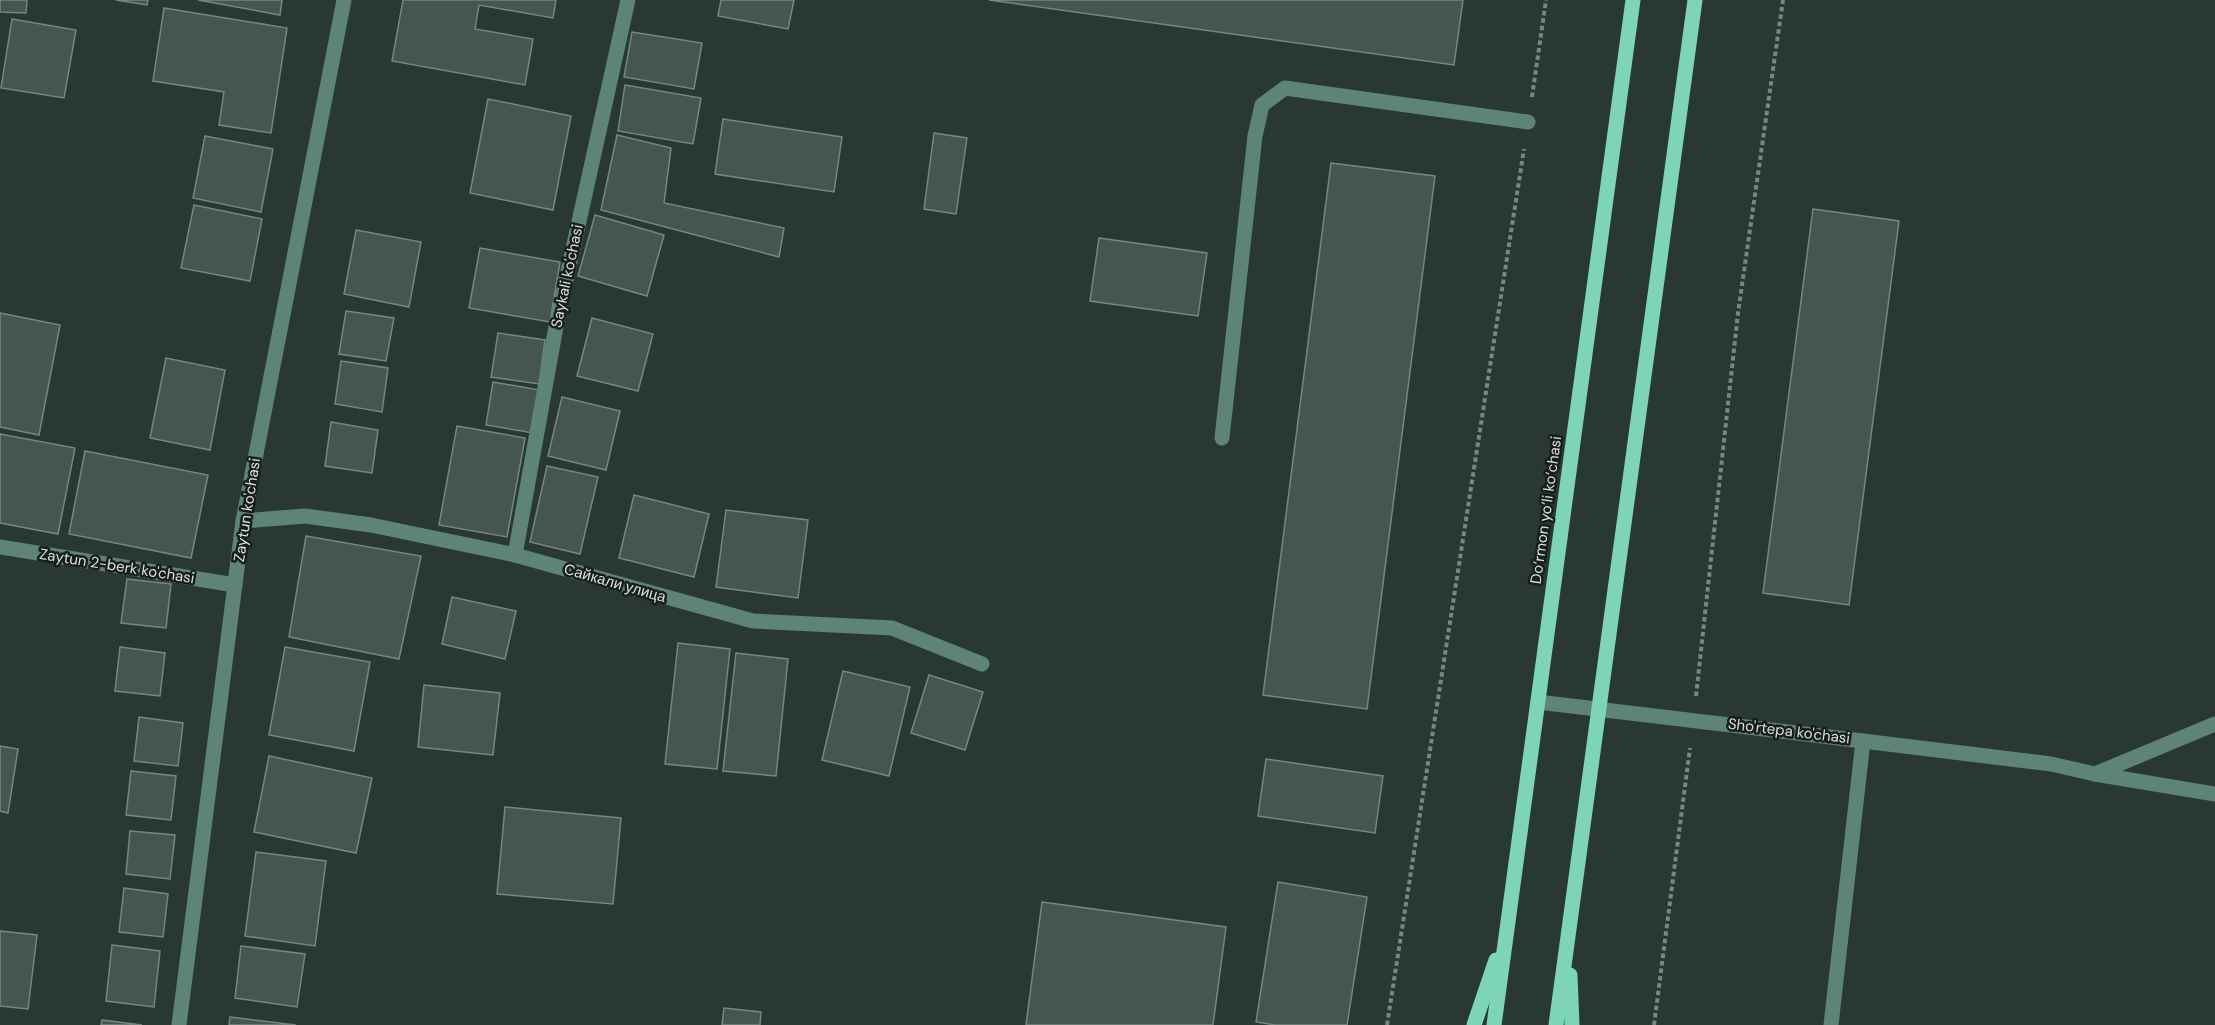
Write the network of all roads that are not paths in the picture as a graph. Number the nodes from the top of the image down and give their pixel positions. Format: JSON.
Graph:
{"nodes":[{"id":1,"x":344,"y":0,"type":"edge"},
{"id":2,"x":628,"y":0,"type":"edge"},
{"id":3,"x":1633,"y":0,"type":"edge"},
{"id":4,"x":1695,"y":0,"type":"edge"},
{"id":5,"x":1528,"y":122,"type":"road end"},
{"id":6,"x":1222,"y":438,"type":"dead end"},
{"id":7,"x":243,"y":521,"type":"junction"},
{"id":8,"x":0,"y":548,"type":"edge"},
{"id":9,"x":515,"y":555,"type":"junction"},
{"id":10,"x":235,"y":585,"type":"junction"},
{"id":11,"x":982,"y":664,"type":"dead end"},
{"id":12,"x":1538,"y":702,"type":"junction"},
{"id":13,"x":1599,"y":708,"type":"junction"},
{"id":14,"x":2215,"y":724,"type":"edge"},
{"id":15,"x":1863,"y":741,"type":"junction"},
{"id":16,"x":2095,"y":774,"type":"junction"},
{"id":17,"x":2215,"y":794,"type":"edge"},
{"id":18,"x":1507,"y":926,"type":"junction"},
{"id":19,"x":1569,"y":933,"type":"junction"},
{"id":20,"x":179,"y":1025,"type":"edge"},
{"id":21,"x":1474,"y":1025,"type":"edge"},
{"id":22,"x":1494,"y":1025,"type":"edge"},
{"id":23,"x":1556,"y":1025,"type":"edge"},
{"id":24,"x":1572,"y":1025,"type":"edge"},
{"id":25,"x":1831,"y":1025,"type":"edge"}],
"edges":[{"from":1,"to":7,"type":"street","name":"Zaytun ko'chasi"},
{"from":2,"to":9,"type":"street","name":"Saykali ko'chasi"},
{"from":3,"to":12,"type":"main road","name":"Do‘rmon yo‘li ko‘chasi"},
{"from":4,"to":13,"type":"main road"},
{"from":5,"to":6,"type":"street"},
{"from":7,"to":9,"type":"street","name":"Сайкали улица"},
{"from":7,"to":10,"type":"street","name":"Zaytun ko'chasi"},
{"from":8,"to":10,"type":"street","name":"Zaytun 2-berk ko'chasi"},
{"from":9,"to":11,"type":"street","name":"Сайкали улица"},
{"from":10,"to":20,"type":"street","name":"Zaytun ko'chasi"},
{"from":12,"to":13,"type":"street","name":"Sho'rtepa ko'chasi"},
{"from":12,"to":18,"type":"main road","name":"Do‘rmon yo‘li ko‘chasi"},
{"from":13,"to":15,"type":"street","name":"Sho'rtepa ko'chasi"},
{"from":13,"to":19,"type":"main road"},
{"from":14,"to":16,"type":"street"},
{"from":15,"to":16,"type":"street"},
{"from":15,"to":25,"type":"street","name":"Sho'rtepa ko'chasi"},
{"from":16,"to":17,"type":"street"},
{"from":18,"to":21,"type":"main road"},
{"from":18,"to":22,"type":"main road","name":"Do‘rmon yo‘li ko‘chasi"},
{"from":19,"to":23,"type":"main road"},
{"from":19,"to":24,"type":"main road"}]}
